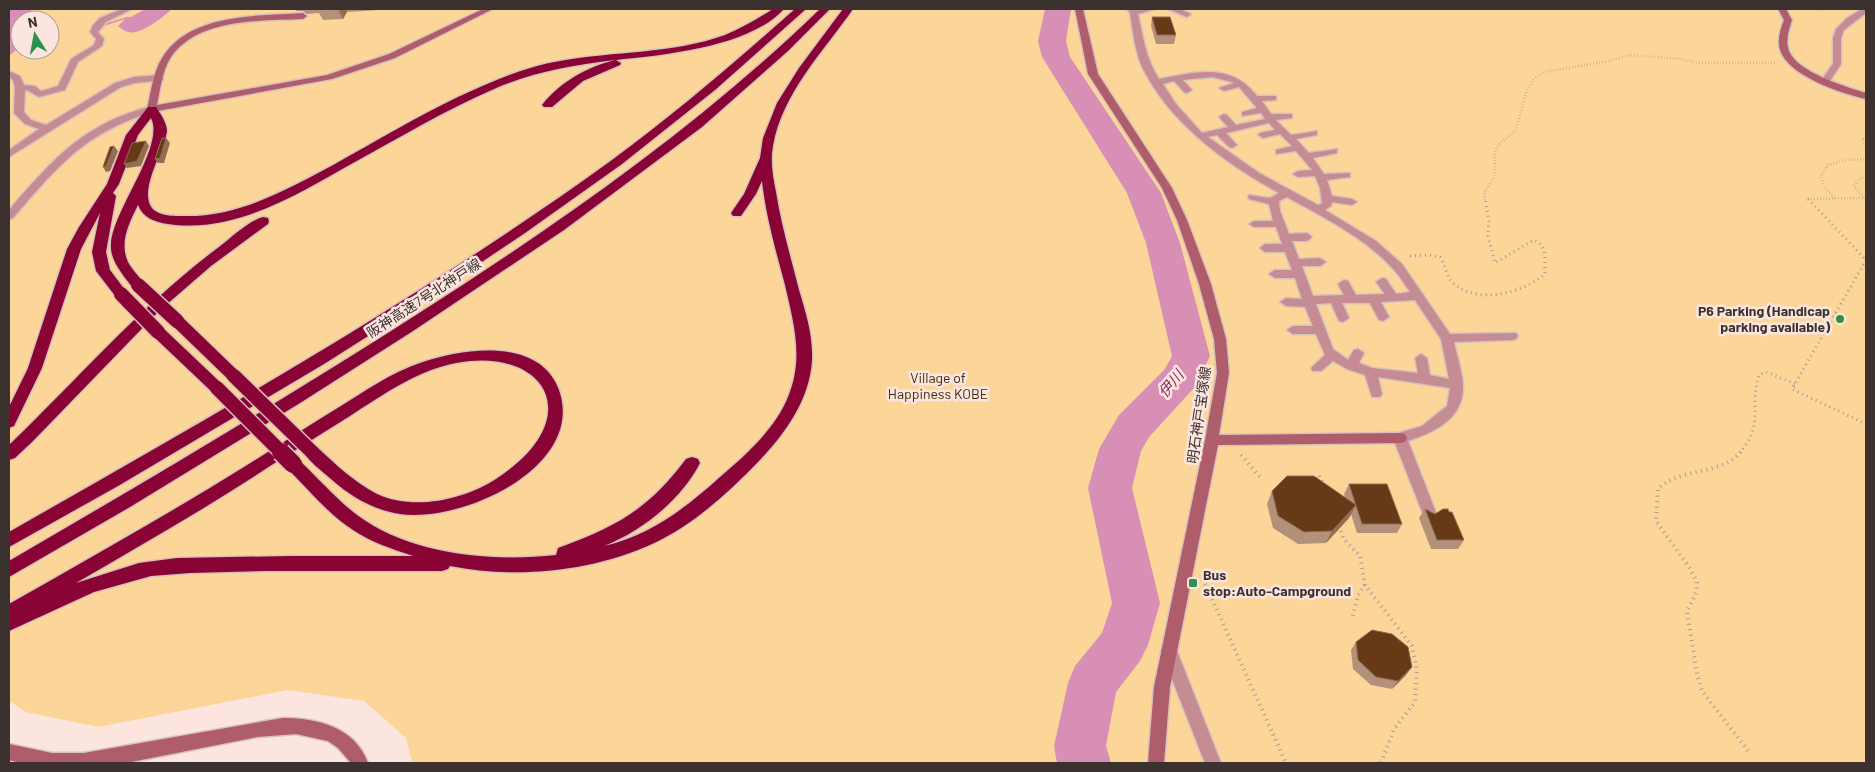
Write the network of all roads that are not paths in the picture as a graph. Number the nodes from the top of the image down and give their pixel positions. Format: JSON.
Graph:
{"nodes":[{"id":1,"x":128,"y":9,"type":"edge"},
{"id":2,"x":489,"y":9,"type":"edge"},
{"id":3,"x":779,"y":9,"type":"edge"},
{"id":4,"x":800,"y":9,"type":"edge"},
{"id":5,"x":825,"y":9,"type":"edge"},
{"id":6,"x":848,"y":9,"type":"edge"},
{"id":7,"x":1079,"y":9,"type":"edge"},
{"id":8,"x":1152,"y":9,"type":"edge"},
{"id":9,"x":1172,"y":9,"type":"edge"},
{"id":10,"x":1782,"y":9,"type":"edge"},
{"id":11,"x":1866,"y":10,"type":"edge"},
{"id":12,"x":1133,"y":11,"type":"edge"},
{"id":13,"x":1187,"y":14,"type":"dead end"},
{"id":14,"x":303,"y":16,"type":"dead end"},
{"id":15,"x":656,"y":54,"type":"junction"},
{"id":16,"x":1193,"y":67,"type":"dead end"},
{"id":17,"x":1237,"y":70,"type":"dead end"},
{"id":18,"x":9,"y":74,"type":"edge"},
{"id":19,"x":1198,"y":76,"type":"junction"},
{"id":20,"x":1227,"y":77,"type":"junction"},
{"id":21,"x":160,"y":78,"type":"junction"},
{"id":22,"x":1177,"y":79,"type":"junction"},
{"id":23,"x":1157,"y":82,"type":"junction"},
{"id":24,"x":1825,"y":82,"type":"junction"},
{"id":25,"x":16,"y":83,"type":"edge"},
{"id":26,"x":1240,"y":84,"type":"junction"},
{"id":27,"x":1224,"y":88,"type":"dead end"},
{"id":28,"x":1187,"y":90,"type":"dead end"},
{"id":29,"x":1866,"y":96,"type":"edge"},
{"id":30,"x":1273,"y":98,"type":"dead end"},
{"id":31,"x":1254,"y":99,"type":"junction"},
{"id":32,"x":548,"y":105,"type":"dead end"},
{"id":33,"x":152,"y":109,"type":"junction"},
{"id":34,"x":1245,"y":114,"type":"dead end"},
{"id":35,"x":1268,"y":116,"type":"junction"},
{"id":36,"x":1289,"y":116,"type":"dead end"},
{"id":37,"x":1224,"y":117,"type":"dead end"},
{"id":38,"x":45,"y":128,"type":"junction"},
{"id":39,"x":1234,"y":128,"type":"junction"},
{"id":40,"x":1219,"y":132,"type":"junction"},
{"id":41,"x":1314,"y":133,"type":"dead end"},
{"id":42,"x":1285,"y":134,"type":"junction"},
{"id":43,"x":1263,"y":135,"type":"dead end"},
{"id":44,"x":1200,"y":136,"type":"junction"},
{"id":45,"x":1232,"y":145,"type":"dead end"},
{"id":46,"x":1298,"y":148,"type":"junction"},
{"id":47,"x":1333,"y":151,"type":"dead end"},
{"id":48,"x":1280,"y":152,"type":"dead end"},
{"id":49,"x":9,"y":154,"type":"edge"},
{"id":50,"x":1306,"y":157,"type":"junction"},
{"id":51,"x":765,"y":158,"type":"junction"},
{"id":52,"x":1298,"y":174,"type":"dead end"},
{"id":53,"x":1320,"y":175,"type":"junction"},
{"id":54,"x":1346,"y":175,"type":"dead end"},
{"id":55,"x":144,"y":179,"type":"junction"},
{"id":56,"x":113,"y":184,"type":"junction"},
{"id":57,"x":1287,"y":192,"type":"junction"},
{"id":58,"x":1252,"y":197,"type":"dead end"},
{"id":59,"x":1327,"y":198,"type":"junction"},
{"id":60,"x":1274,"y":202,"type":"junction"},
{"id":61,"x":1352,"y":202,"type":"dead end"},
{"id":62,"x":1318,"y":210,"type":"junction"},
{"id":63,"x":737,"y":212,"type":"dead end"},
{"id":64,"x":9,"y":216,"type":"edge"},
{"id":65,"x":263,"y":221,"type":"dead end"},
{"id":66,"x":1254,"y":224,"type":"dead end"},
{"id":67,"x":1279,"y":224,"type":"junction"},
{"id":68,"x":1307,"y":237,"type":"dead end"},
{"id":69,"x":1287,"y":243,"type":"junction"},
{"id":70,"x":1265,"y":248,"type":"dead end"},
{"id":71,"x":1320,"y":262,"type":"dead end"},
{"id":72,"x":1296,"y":269,"type":"junction"},
{"id":73,"x":1275,"y":274,"type":"dead end"},
{"id":74,"x":1382,"y":282,"type":"dead end"},
{"id":75,"x":1344,"y":284,"type":"dead end"},
{"id":76,"x":1419,"y":295,"type":"junction"},
{"id":77,"x":1393,"y":298,"type":"junction"},
{"id":78,"x":1352,"y":299,"type":"junction"},
{"id":79,"x":1374,"y":299,"type":"junction"},
{"id":80,"x":1335,"y":300,"type":"junction"},
{"id":81,"x":1286,"y":302,"type":"dead end"},
{"id":82,"x":1309,"y":302,"type":"junction"},
{"id":83,"x":1383,"y":317,"type":"dead end"},
{"id":84,"x":1342,"y":318,"type":"dead end"},
{"id":85,"x":1293,"y":330,"type":"dead end"},
{"id":86,"x":1319,"y":330,"type":"junction"},
{"id":87,"x":1512,"y":336,"type":"dead end"},
{"id":88,"x":1447,"y":338,"type":"junction"},
{"id":89,"x":1358,"y":353,"type":"dead end"},
{"id":90,"x":1333,"y":355,"type":"junction"},
{"id":91,"x":1421,"y":358,"type":"dead end"},
{"id":92,"x":1351,"y":366,"type":"junction"},
{"id":93,"x":1317,"y":368,"type":"dead end"},
{"id":94,"x":1371,"y":372,"type":"junction"},
{"id":95,"x":1424,"y":378,"type":"junction"},
{"id":96,"x":1457,"y":384,"type":"junction"},
{"id":97,"x":1376,"y":394,"type":"dead end"},
{"id":98,"x":9,"y":422,"type":"edge"},
{"id":99,"x":1400,"y":438,"type":"junction"},
{"id":100,"x":1212,"y":440,"type":"junction"},
{"id":101,"x":9,"y":454,"type":"edge"},
{"id":102,"x":692,"y":463,"type":"dead end"},
{"id":103,"x":1430,"y":515,"type":"edge"},
{"id":104,"x":9,"y":540,"type":"edge"},
{"id":105,"x":505,"y":564,"type":"junction"},
{"id":106,"x":9,"y":570,"type":"edge"},
{"id":107,"x":9,"y":613,"type":"edge"},
{"id":108,"x":9,"y":623,"type":"edge"},
{"id":109,"x":1170,"y":652,"type":"junction"},
{"id":110,"x":9,"y":752,"type":"edge"},
{"id":111,"x":360,"y":763,"type":"edge"},
{"id":112,"x":1156,"y":763,"type":"edge"},
{"id":113,"x":1213,"y":763,"type":"edge"}],
"edges":[{"from":1,"to":25,"type":"street"},
{"from":2,"to":33,"type":"street"},
{"from":3,"to":15,"type":"highway"},
{"from":4,"to":104,"type":"highway","name":"阪神高速7号北神戸線"},
{"from":5,"to":106,"type":"highway","name":"阪神高速7号北神戸線"},
{"from":6,"to":51,"type":"highway"},
{"from":7,"to":100,"type":"street","name":"明石神戸宝塚線"},
{"from":8,"to":12,"type":"street"},
{"from":9,"to":13,"type":"street"},
{"from":10,"to":24,"type":"street"},
{"from":11,"to":24,"type":"street"},
{"from":12,"to":23,"type":"street"},
{"from":14,"to":21,"type":"street"},
{"from":15,"to":32,"type":"highway"},
{"from":15,"to":55,"type":"highway"},
{"from":16,"to":19,"type":"street"},
{"from":17,"to":20,"type":"street"},
{"from":18,"to":25,"type":"street"},
{"from":19,"to":20,"type":"street"},
{"from":19,"to":22,"type":"street"},
{"from":20,"to":26,"type":"street"},
{"from":21,"to":33,"type":"street"},
{"from":21,"to":38,"type":"street"},
{"from":22,"to":23,"type":"street"},
{"from":22,"to":28,"type":"street"},
{"from":23,"to":44,"type":"street"},
{"from":24,"to":29,"type":"street"},
{"from":25,"to":38,"type":"street"},
{"from":26,"to":27,"type":"street"},
{"from":26,"to":31,"type":"street"},
{"from":30,"to":31,"type":"street"},
{"from":31,"to":35,"type":"street"},
{"from":33,"to":55,"type":"highway"},
{"from":33,"to":56,"type":"highway"},
{"from":33,"to":64,"type":"street"},
{"from":34,"to":35,"type":"street"},
{"from":35,"to":36,"type":"street"},
{"from":35,"to":39,"type":"street"},
{"from":35,"to":42,"type":"street"},
{"from":37,"to":39,"type":"street"},
{"from":38,"to":49,"type":"street"},
{"from":39,"to":40,"type":"street"},
{"from":40,"to":44,"type":"street"},
{"from":40,"to":45,"type":"street"},
{"from":41,"to":42,"type":"street"},
{"from":42,"to":43,"type":"street"},
{"from":42,"to":46,"type":"street"},
{"from":44,"to":57,"type":"street"},
{"from":46,"to":48,"type":"street"},
{"from":46,"to":50,"type":"street"},
{"from":47,"to":50,"type":"street"},
{"from":50,"to":53,"type":"street"},
{"from":51,"to":63,"type":"highway"},
{"from":51,"to":105,"type":"highway"},
{"from":52,"to":53,"type":"street"},
{"from":53,"to":54,"type":"street"},
{"from":53,"to":59,"type":"street"},
{"from":55,"to":107,"type":"highway","bridge":true},
{"from":56,"to":98,"type":"highway"},
{"from":56,"to":105,"type":"highway","bridge":true},
{"from":57,"to":60,"type":"street"},
{"from":57,"to":62,"type":"street"},
{"from":58,"to":60,"type":"street"},
{"from":59,"to":61,"type":"street"},
{"from":59,"to":62,"type":"street"},
{"from":60,"to":67,"type":"street"},
{"from":62,"to":76,"type":"street"},
{"from":65,"to":101,"type":"highway"},
{"from":66,"to":67,"type":"street"},
{"from":67,"to":69,"type":"street"},
{"from":68,"to":69,"type":"street"},
{"from":69,"to":70,"type":"street"},
{"from":69,"to":72,"type":"street"},
{"from":71,"to":72,"type":"street"},
{"from":72,"to":73,"type":"street"},
{"from":72,"to":82,"type":"street"},
{"from":74,"to":77,"type":"street"},
{"from":75,"to":78,"type":"street"},
{"from":76,"to":77,"type":"street"},
{"from":76,"to":88,"type":"street"},
{"from":77,"to":79,"type":"street"},
{"from":78,"to":79,"type":"street"},
{"from":78,"to":80,"type":"street"},
{"from":79,"to":83,"type":"street"},
{"from":80,"to":82,"type":"street"},
{"from":80,"to":84,"type":"street"},
{"from":81,"to":82,"type":"street"},
{"from":82,"to":86,"type":"street"},
{"from":85,"to":86,"type":"street"},
{"from":86,"to":90,"type":"street"},
{"from":87,"to":88,"type":"street"},
{"from":88,"to":96,"type":"street"},
{"from":89,"to":92,"type":"street"},
{"from":90,"to":92,"type":"street"},
{"from":90,"to":93,"type":"street"},
{"from":91,"to":95,"type":"street"},
{"from":92,"to":94,"type":"street"},
{"from":94,"to":95,"type":"street"},
{"from":94,"to":97,"type":"street"},
{"from":95,"to":96,"type":"street"},
{"from":96,"to":99,"type":"street"},
{"from":99,"to":100,"type":"street"},
{"from":99,"to":103,"type":"street"},
{"from":100,"to":109,"type":"street","name":"明石神戸宝塚線"},
{"from":102,"to":105,"type":"highway"},
{"from":105,"to":108,"type":"highway"},
{"from":109,"to":112,"type":"street","name":"明石神戸宝塚線"},
{"from":109,"to":113,"type":"street"},
{"from":110,"to":111,"type":"street"}]}
